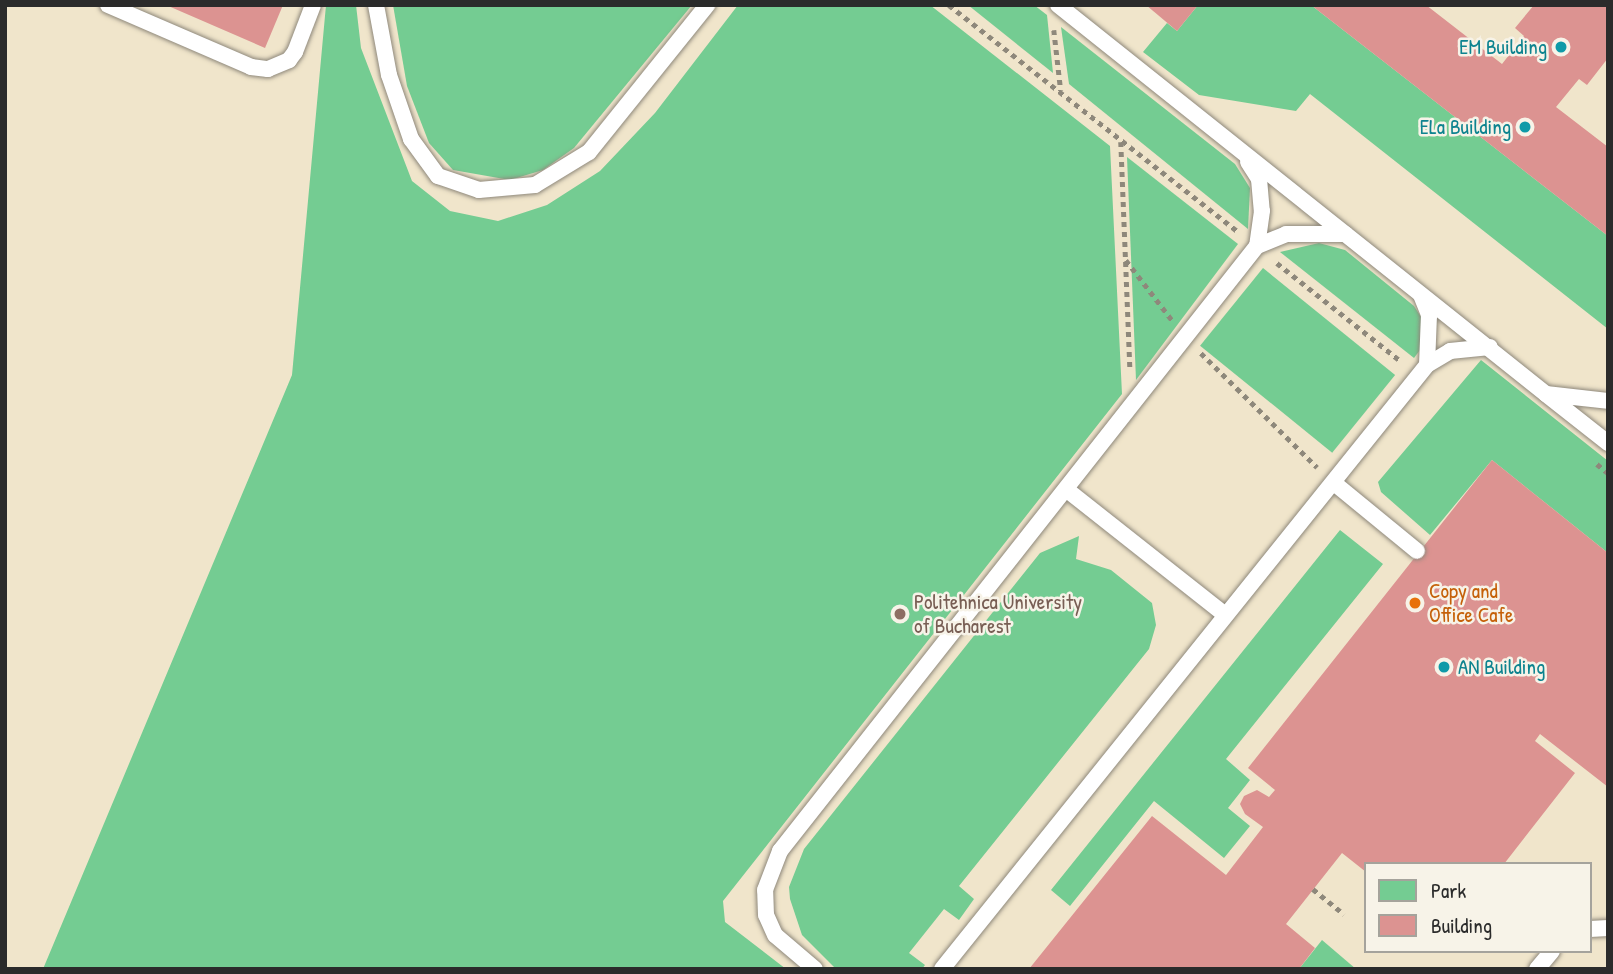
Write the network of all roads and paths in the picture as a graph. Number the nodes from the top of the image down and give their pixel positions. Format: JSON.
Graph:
{"nodes":[{"id":1,"x":108,"y":5,"type":"edge"},
{"id":2,"x":313,"y":5,"type":"edge"},
{"id":3,"x":376,"y":5,"type":"edge"},
{"id":4,"x":707,"y":5,"type":"edge"},
{"id":5,"x":949,"y":5,"type":"edge"},
{"id":6,"x":1055,"y":11,"type":"edge"},
{"id":7,"x":1061,"y":93,"type":"junction"},
{"id":8,"x":1121,"y":141,"type":"junction"},
{"id":9,"x":1239,"y":150,"type":"junction"},
{"id":10,"x":1345,"y":234,"type":"junction"},
{"id":11,"x":1256,"y":246,"type":"junction"},
{"id":12,"x":1126,"y":260,"type":"junction"},
{"id":13,"x":1420,"y":293,"type":"junction"},
{"id":14,"x":1184,"y":336,"type":"junction"},
{"id":15,"x":1490,"y":348,"type":"junction"},
{"id":16,"x":1423,"y":370,"type":"junction"},
{"id":17,"x":1546,"y":394,"type":"junction"},
{"id":18,"x":1608,"y":401,"type":"edge"},
{"id":19,"x":1131,"y":405,"type":"junction"},
{"id":20,"x":1608,"y":443,"type":"edge"},
{"id":21,"x":1586,"y":456,"type":"dead end"},
{"id":22,"x":1608,"y":473,"type":"edge"},
{"id":23,"x":1334,"y":483,"type":"junction"},
{"id":24,"x":1067,"y":490,"type":"junction"},
{"id":25,"x":1417,"y":551,"type":"dead end"},
{"id":26,"x":1225,"y":615,"type":"junction"},
{"id":27,"x":1313,"y":889,"type":"dead end"},
{"id":28,"x":1344,"y":914,"type":"dead end"},
{"id":29,"x":1550,"y":953,"type":"edge"},
{"id":30,"x":815,"y":969,"type":"edge"},
{"id":31,"x":942,"y":969,"type":"edge"},
{"id":32,"x":1537,"y":969,"type":"edge"}],
"edges":[{"from":1,"to":2,"type":"lane"},
{"from":3,"to":4,"type":"lane"},
{"from":5,"to":7,"type":"path"},
{"from":6,"to":7,"type":"path"},
{"from":6,"to":9,"type":"lane"},
{"from":7,"to":8,"type":"path"},
{"from":8,"to":11,"type":"path"},
{"from":8,"to":12,"type":"path"},
{"from":9,"to":10,"type":"lane"},
{"from":9,"to":11,"type":"lane"},
{"from":10,"to":11,"type":"lane"},
{"from":10,"to":13,"type":"lane"},
{"from":11,"to":14,"type":"lane"},
{"from":11,"to":16,"type":"path"},
{"from":12,"to":14,"type":"path"},
{"from":12,"to":19,"type":"path"},
{"from":13,"to":15,"type":"lane"},
{"from":13,"to":16,"type":"lane"},
{"from":14,"to":19,"type":"lane"},
{"from":14,"to":23,"type":"path"},
{"from":15,"to":16,"type":"lane"},
{"from":15,"to":17,"type":"lane"},
{"from":16,"to":23,"type":"lane"},
{"from":17,"to":18,"type":"lane"},
{"from":17,"to":20,"type":"lane"},
{"from":19,"to":24,"type":"lane"},
{"from":21,"to":22,"type":"path"},
{"from":23,"to":25,"type":"lane"},
{"from":23,"to":26,"type":"lane"},
{"from":24,"to":26,"type":"lane"},
{"from":24,"to":30,"type":"lane"},
{"from":26,"to":31,"type":"lane"},
{"from":27,"to":28,"type":"path"},
{"from":29,"to":32,"type":"lane"}]}
